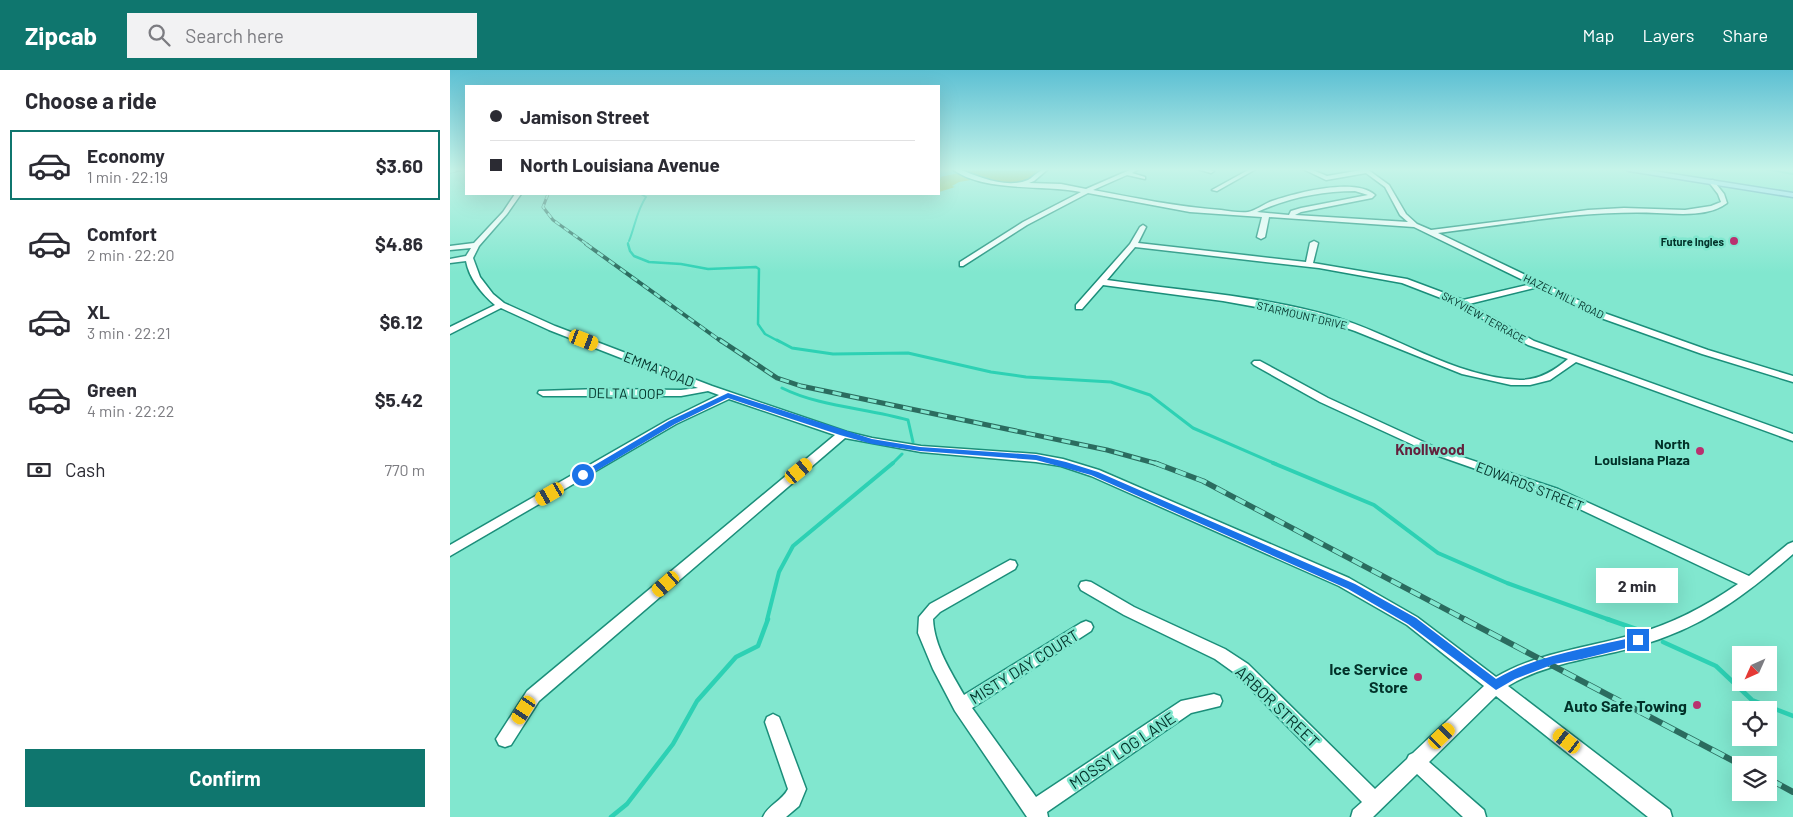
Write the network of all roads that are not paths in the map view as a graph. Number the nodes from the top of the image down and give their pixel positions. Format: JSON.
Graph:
{"nodes":[{"id":1,"x":512,"y":204,"type":"edge"},
{"id":2,"x":1062,"y":204,"type":"edge"},
{"id":3,"x":1153,"y":204,"type":"edge"},
{"id":4,"x":1271,"y":204,"type":"edge"},
{"id":5,"x":1334,"y":204,"type":"edge"},
{"id":6,"x":1397,"y":204,"type":"edge"},
{"id":7,"x":1723,"y":204,"type":"edge"},
{"id":8,"x":1252,"y":215,"type":"junction"},
{"id":9,"x":1266,"y":216,"type":"junction"},
{"id":10,"x":1290,"y":218,"type":"junction"},
{"id":11,"x":1415,"y":225,"type":"junction"},
{"id":12,"x":1143,"y":227,"type":"dead end"},
{"id":13,"x":1430,"y":232,"type":"junction"},
{"id":14,"x":1261,"y":237,"type":"dead end"},
{"id":15,"x":1314,"y":243,"type":"dead end"},
{"id":16,"x":476,"y":245,"type":"junction"},
{"id":17,"x":1133,"y":245,"type":"junction"},
{"id":18,"x":450,"y":248,"type":"edge"},
{"id":19,"x":469,"y":258,"type":"junction"},
{"id":20,"x":450,"y":261,"type":"edge"},
{"id":21,"x":963,"y":264,"type":"dead end"},
{"id":22,"x":1309,"y":265,"type":"junction"},
{"id":23,"x":1102,"y":282,"type":"junction"},
{"id":24,"x":1541,"y":284,"type":"junction"},
{"id":25,"x":1462,"y":303,"type":"junction"},
{"id":26,"x":501,"y":305,"type":"junction"},
{"id":27,"x":1079,"y":307,"type":"dead end"},
{"id":28,"x":450,"y":331,"type":"edge"},
{"id":29,"x":1575,"y":358,"type":"junction"},
{"id":30,"x":1257,"y":363,"type":"dead end"},
{"id":31,"x":1793,"y":379,"type":"edge"},
{"id":32,"x":708,"y":388,"type":"junction"},
{"id":33,"x":542,"y":393,"type":"dead end"},
{"id":34,"x":728,"y":395,"type":"junction"},
{"id":35,"x":843,"y":434,"type":"junction"},
{"id":36,"x":1793,"y":438,"type":"edge"},
{"id":37,"x":1793,"y":547,"type":"edge"},
{"id":38,"x":450,"y":550,"type":"edge"},
{"id":39,"x":1010,"y":565,"type":"dead end"},
{"id":40,"x":1750,"y":583,"type":"junction"},
{"id":41,"x":1086,"y":586,"type":"dead end"},
{"id":42,"x":1086,"y":627,"type":"dead end"},
{"id":43,"x":1496,"y":685,"type":"junction"},
{"id":44,"x":1214,"y":700,"type":"dead end"},
{"id":45,"x":961,"y":706,"type":"junction"},
{"id":46,"x":773,"y":722,"type":"dead end"},
{"id":47,"x":505,"y":739,"type":"dead end"},
{"id":48,"x":1415,"y":762,"type":"junction"},
{"id":49,"x":1376,"y":803,"type":"junction"},
{"id":50,"x":1036,"y":813,"type":"edge"},
{"id":51,"x":772,"y":817,"type":"edge"},
{"id":52,"x":1360,"y":817,"type":"edge"},
{"id":53,"x":1477,"y":817,"type":"edge"},
{"id":54,"x":1663,"y":817,"type":"edge"}],
"edges":[{"from":1,"to":16,"type":"street"},
{"from":2,"to":21,"type":"street"},
{"from":3,"to":8,"type":"street"},
{"from":4,"to":8,"type":"street"},
{"from":5,"to":10,"type":"street"},
{"from":6,"to":11,"type":"street","name":"HAZEL MILL ROAD"},
{"from":7,"to":13,"type":"street"},
{"from":8,"to":9,"type":"street"},
{"from":9,"to":10,"type":"street"},
{"from":9,"to":14,"type":"street"},
{"from":10,"to":11,"type":"street"},
{"from":11,"to":13,"type":"street","name":"HAZEL MILL ROAD"},
{"from":12,"to":17,"type":"street"},
{"from":13,"to":24,"type":"street","name":"HAZEL MILL ROAD"},
{"from":15,"to":22,"type":"street"},
{"from":16,"to":18,"type":"street"},
{"from":16,"to":19,"type":"street"},
{"from":17,"to":22,"type":"street","name":"SKYVIEW TERRACE"},
{"from":17,"to":23,"type":"street"},
{"from":19,"to":20,"type":"street"},
{"from":19,"to":26,"type":"street","name":"EMMA ROAD"},
{"from":22,"to":25,"type":"street","name":"SKYVIEW TERRACE"},
{"from":23,"to":27,"type":"street"},
{"from":23,"to":29,"type":"street","name":"STARMOUNT DRIVE"},
{"from":24,"to":25,"type":"street"},
{"from":24,"to":31,"type":"street","name":"HAZEL MILL ROAD"},
{"from":25,"to":29,"type":"street","name":"SKYVIEW TERRACE"},
{"from":26,"to":28,"type":"street"},
{"from":26,"to":32,"type":"street","name":"EMMA ROAD"},
{"from":29,"to":36,"type":"street","name":"SKYVIEW TERRACE"},
{"from":30,"to":40,"type":"street","name":"EDWARDS STREET"},
{"from":32,"to":33,"type":"street","name":"DELTA LOOP"},
{"from":32,"to":34,"type":"street","name":"EMMA ROAD"},
{"from":34,"to":35,"type":"street","name":"EMMA ROAD"},
{"from":34,"to":38,"type":"street"},
{"from":35,"to":43,"type":"street","name":"EMMA ROAD"},
{"from":35,"to":47,"type":"street"},
{"from":37,"to":40,"type":"street"},
{"from":39,"to":45,"type":"street"},
{"from":40,"to":43,"type":"street"},
{"from":41,"to":49,"type":"street","name":"ARBOR STREET"},
{"from":42,"to":45,"type":"street","name":"MISTY DAY COURT"},
{"from":43,"to":48,"type":"street"},
{"from":43,"to":54,"type":"street","name":"EMMA ROAD"},
{"from":44,"to":50,"type":"street","name":"MOSSY LOG LANE"},
{"from":45,"to":50,"type":"street"},
{"from":46,"to":51,"type":"street"},
{"from":48,"to":49,"type":"street"},
{"from":48,"to":53,"type":"street"},
{"from":49,"to":52,"type":"street"}]}
